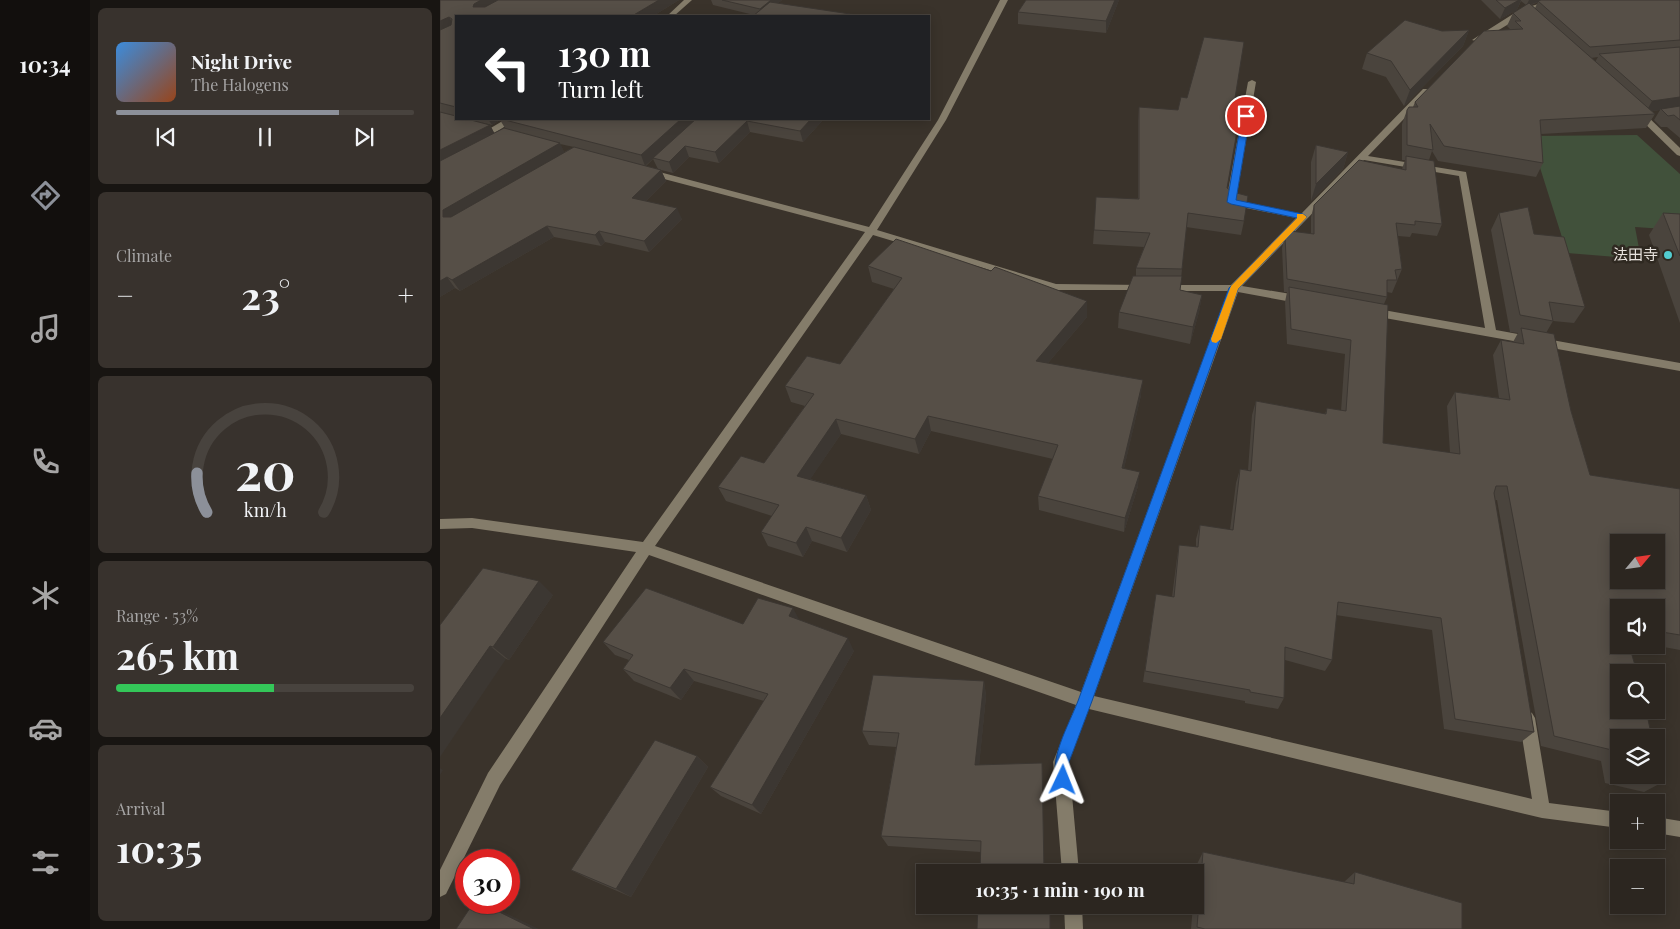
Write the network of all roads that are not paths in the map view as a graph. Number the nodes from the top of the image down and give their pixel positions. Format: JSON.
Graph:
{"nodes":[{"id":1,"x":688,"y":0,"type":"edge"},
{"id":2,"x":1004,"y":0,"type":"edge"},
{"id":3,"x":1559,"y":0,"type":"edge"},
{"id":4,"x":671,"y":15,"type":"edge"},
{"id":5,"x":1472,"y":44,"type":"edge"},
{"id":6,"x":1252,"y":82,"type":"dead end"},
{"id":7,"x":1430,"y":87,"type":"edge"},
{"id":8,"x":1630,"y":105,"type":"edge"},
{"id":9,"x":510,"y":120,"type":"edge"},
{"id":10,"x":508,"y":135,"type":"edge"},
{"id":11,"x":1680,"y":153,"type":"edge"},
{"id":12,"x":1361,"y":157,"type":"junction"},
{"id":13,"x":647,"y":169,"type":"edge"},
{"id":14,"x":1303,"y":217,"type":"junction"},
{"id":15,"x":871,"y":231,"type":"junction"},
{"id":16,"x":1234,"y":288,"type":"junction"},
{"id":17,"x":1310,"y":301,"type":"edge"},
{"id":18,"x":1358,"y":309,"type":"edge"},
{"id":19,"x":1491,"y":332,"type":"junction"},
{"id":20,"x":1680,"y":367,"type":"edge"},
{"id":21,"x":440,"y":524,"type":"edge"},
{"id":22,"x":646,"y":548,"type":"junction"},
{"id":23,"x":1085,"y":701,"type":"junction"},
{"id":24,"x":1524,"y":702,"type":"edge"},
{"id":25,"x":1542,"y":810,"type":"junction"},
{"id":26,"x":1610,"y":819,"type":"edge"},
{"id":27,"x":1665,"y":826,"type":"edge"},
{"id":28,"x":1680,"y":828,"type":"edge"},
{"id":29,"x":1069,"y":864,"type":"edge"},
{"id":30,"x":440,"y":888,"type":"edge"},
{"id":31,"x":1073,"y":914,"type":"edge"},
{"id":32,"x":1074,"y":929,"type":"edge"}],
"edges":[{"from":1,"to":4,"type":"street"},
{"from":2,"to":15,"type":"street"},
{"from":3,"to":5,"type":"street"},
{"from":6,"to":14,"type":"street"},
{"from":7,"to":12,"type":"street"},
{"from":8,"to":11,"type":"street"},
{"from":9,"to":10,"type":"street"},
{"from":12,"to":14,"type":"street"},
{"from":12,"to":19,"type":"street"},
{"from":13,"to":15,"type":"street"},
{"from":14,"to":16,"type":"street"},
{"from":15,"to":16,"type":"street"},
{"from":15,"to":22,"type":"street"},
{"from":16,"to":17,"type":"street"},
{"from":16,"to":23,"type":"street"},
{"from":18,"to":19,"type":"street"},
{"from":19,"to":20,"type":"street"},
{"from":21,"to":22,"type":"street"},
{"from":22,"to":23,"type":"street"},
{"from":22,"to":30,"type":"street"},
{"from":23,"to":25,"type":"street"},
{"from":23,"to":29,"type":"street"},
{"from":24,"to":25,"type":"street"},
{"from":25,"to":26,"type":"street"},
{"from":27,"to":28,"type":"street"},
{"from":31,"to":32,"type":"street"}]}
